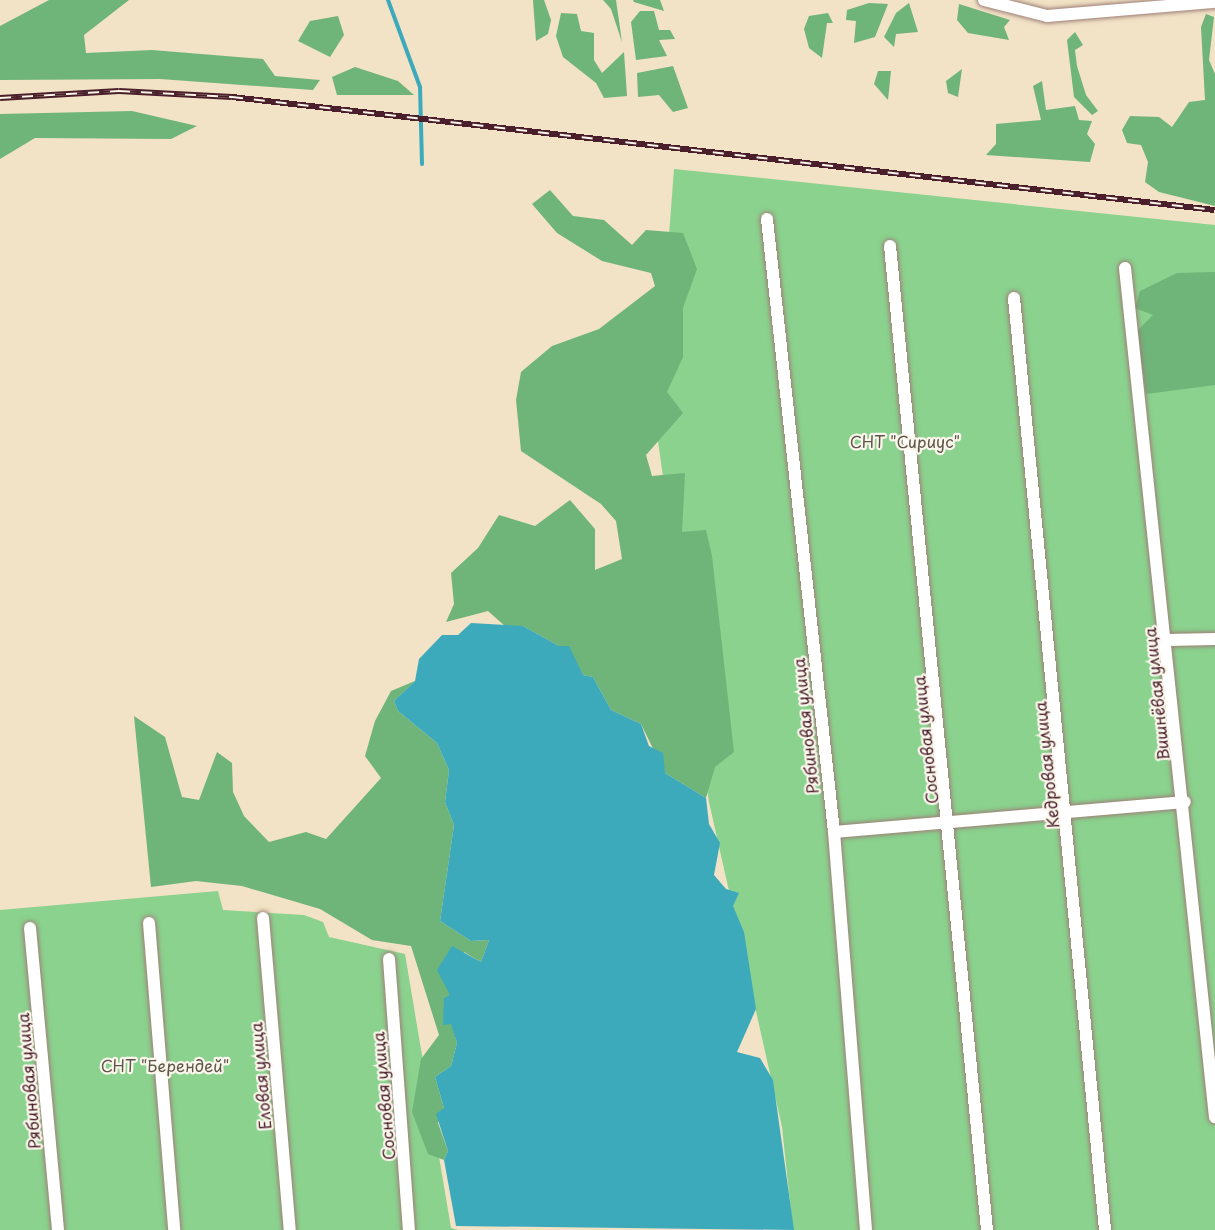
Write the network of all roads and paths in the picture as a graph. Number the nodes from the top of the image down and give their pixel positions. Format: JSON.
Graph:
{"nodes":[{"id":1,"x":984,"y":0,"type":"edge"},
{"id":2,"x":1215,"y":2,"type":"edge"},
{"id":3,"x":767,"y":219,"type":"dead end"},
{"id":4,"x":890,"y":246,"type":"dead end"},
{"id":5,"x":1125,"y":268,"type":"dead end"},
{"id":6,"x":1014,"y":298,"type":"dead end"},
{"id":7,"x":1215,"y":639,"type":"edge"},
{"id":8,"x":1167,"y":640,"type":"junction"},
{"id":9,"x":1185,"y":802,"type":"junction"},
{"id":10,"x":1068,"y":813,"type":"junction"},
{"id":11,"x":950,"y":822,"type":"junction"},
{"id":12,"x":834,"y":832,"type":"junction"},
{"id":13,"x":263,"y":918,"type":"dead end"},
{"id":14,"x":149,"y":923,"type":"dead end"},
{"id":15,"x":30,"y":928,"type":"dead end"},
{"id":16,"x":389,"y":959,"type":"dead end"},
{"id":17,"x":1215,"y":1116,"type":"edge"},
{"id":18,"x":58,"y":1230,"type":"edge"},
{"id":19,"x":174,"y":1230,"type":"edge"},
{"id":20,"x":290,"y":1230,"type":"edge"},
{"id":21,"x":409,"y":1230,"type":"edge"},
{"id":22,"x":866,"y":1230,"type":"edge"},
{"id":23,"x":987,"y":1230,"type":"edge"},
{"id":24,"x":1105,"y":1230,"type":"edge"}],
"edges":[{"from":1,"to":2,"type":"street"},
{"from":3,"to":12,"type":"street","name":"Рябиновая улица"},
{"from":4,"to":11,"type":"street","name":"Сосновая улица"},
{"from":5,"to":8,"type":"street","name":"Вишнёвая улица"},
{"from":6,"to":10,"type":"street","name":"Кедровая улица"},
{"from":7,"to":8,"type":"street"},
{"from":8,"to":9,"type":"street","name":"Вишнёвая улица"},
{"from":9,"to":10,"type":"street"},
{"from":9,"to":17,"type":"street","name":"Вишнёвая улица"},
{"from":10,"to":11,"type":"street"},
{"from":10,"to":24,"type":"street","name":"Кедровая улица"},
{"from":11,"to":12,"type":"street"},
{"from":11,"to":23,"type":"street","name":"Сосновая улица"},
{"from":12,"to":22,"type":"street","name":"Рябиновая улица"},
{"from":13,"to":20,"type":"street","name":"Еловая улица"},
{"from":14,"to":19,"type":"street"},
{"from":15,"to":18,"type":"street","name":"Рябиновая улица"},
{"from":16,"to":21,"type":"street","name":"Сосновая улица"}]}
